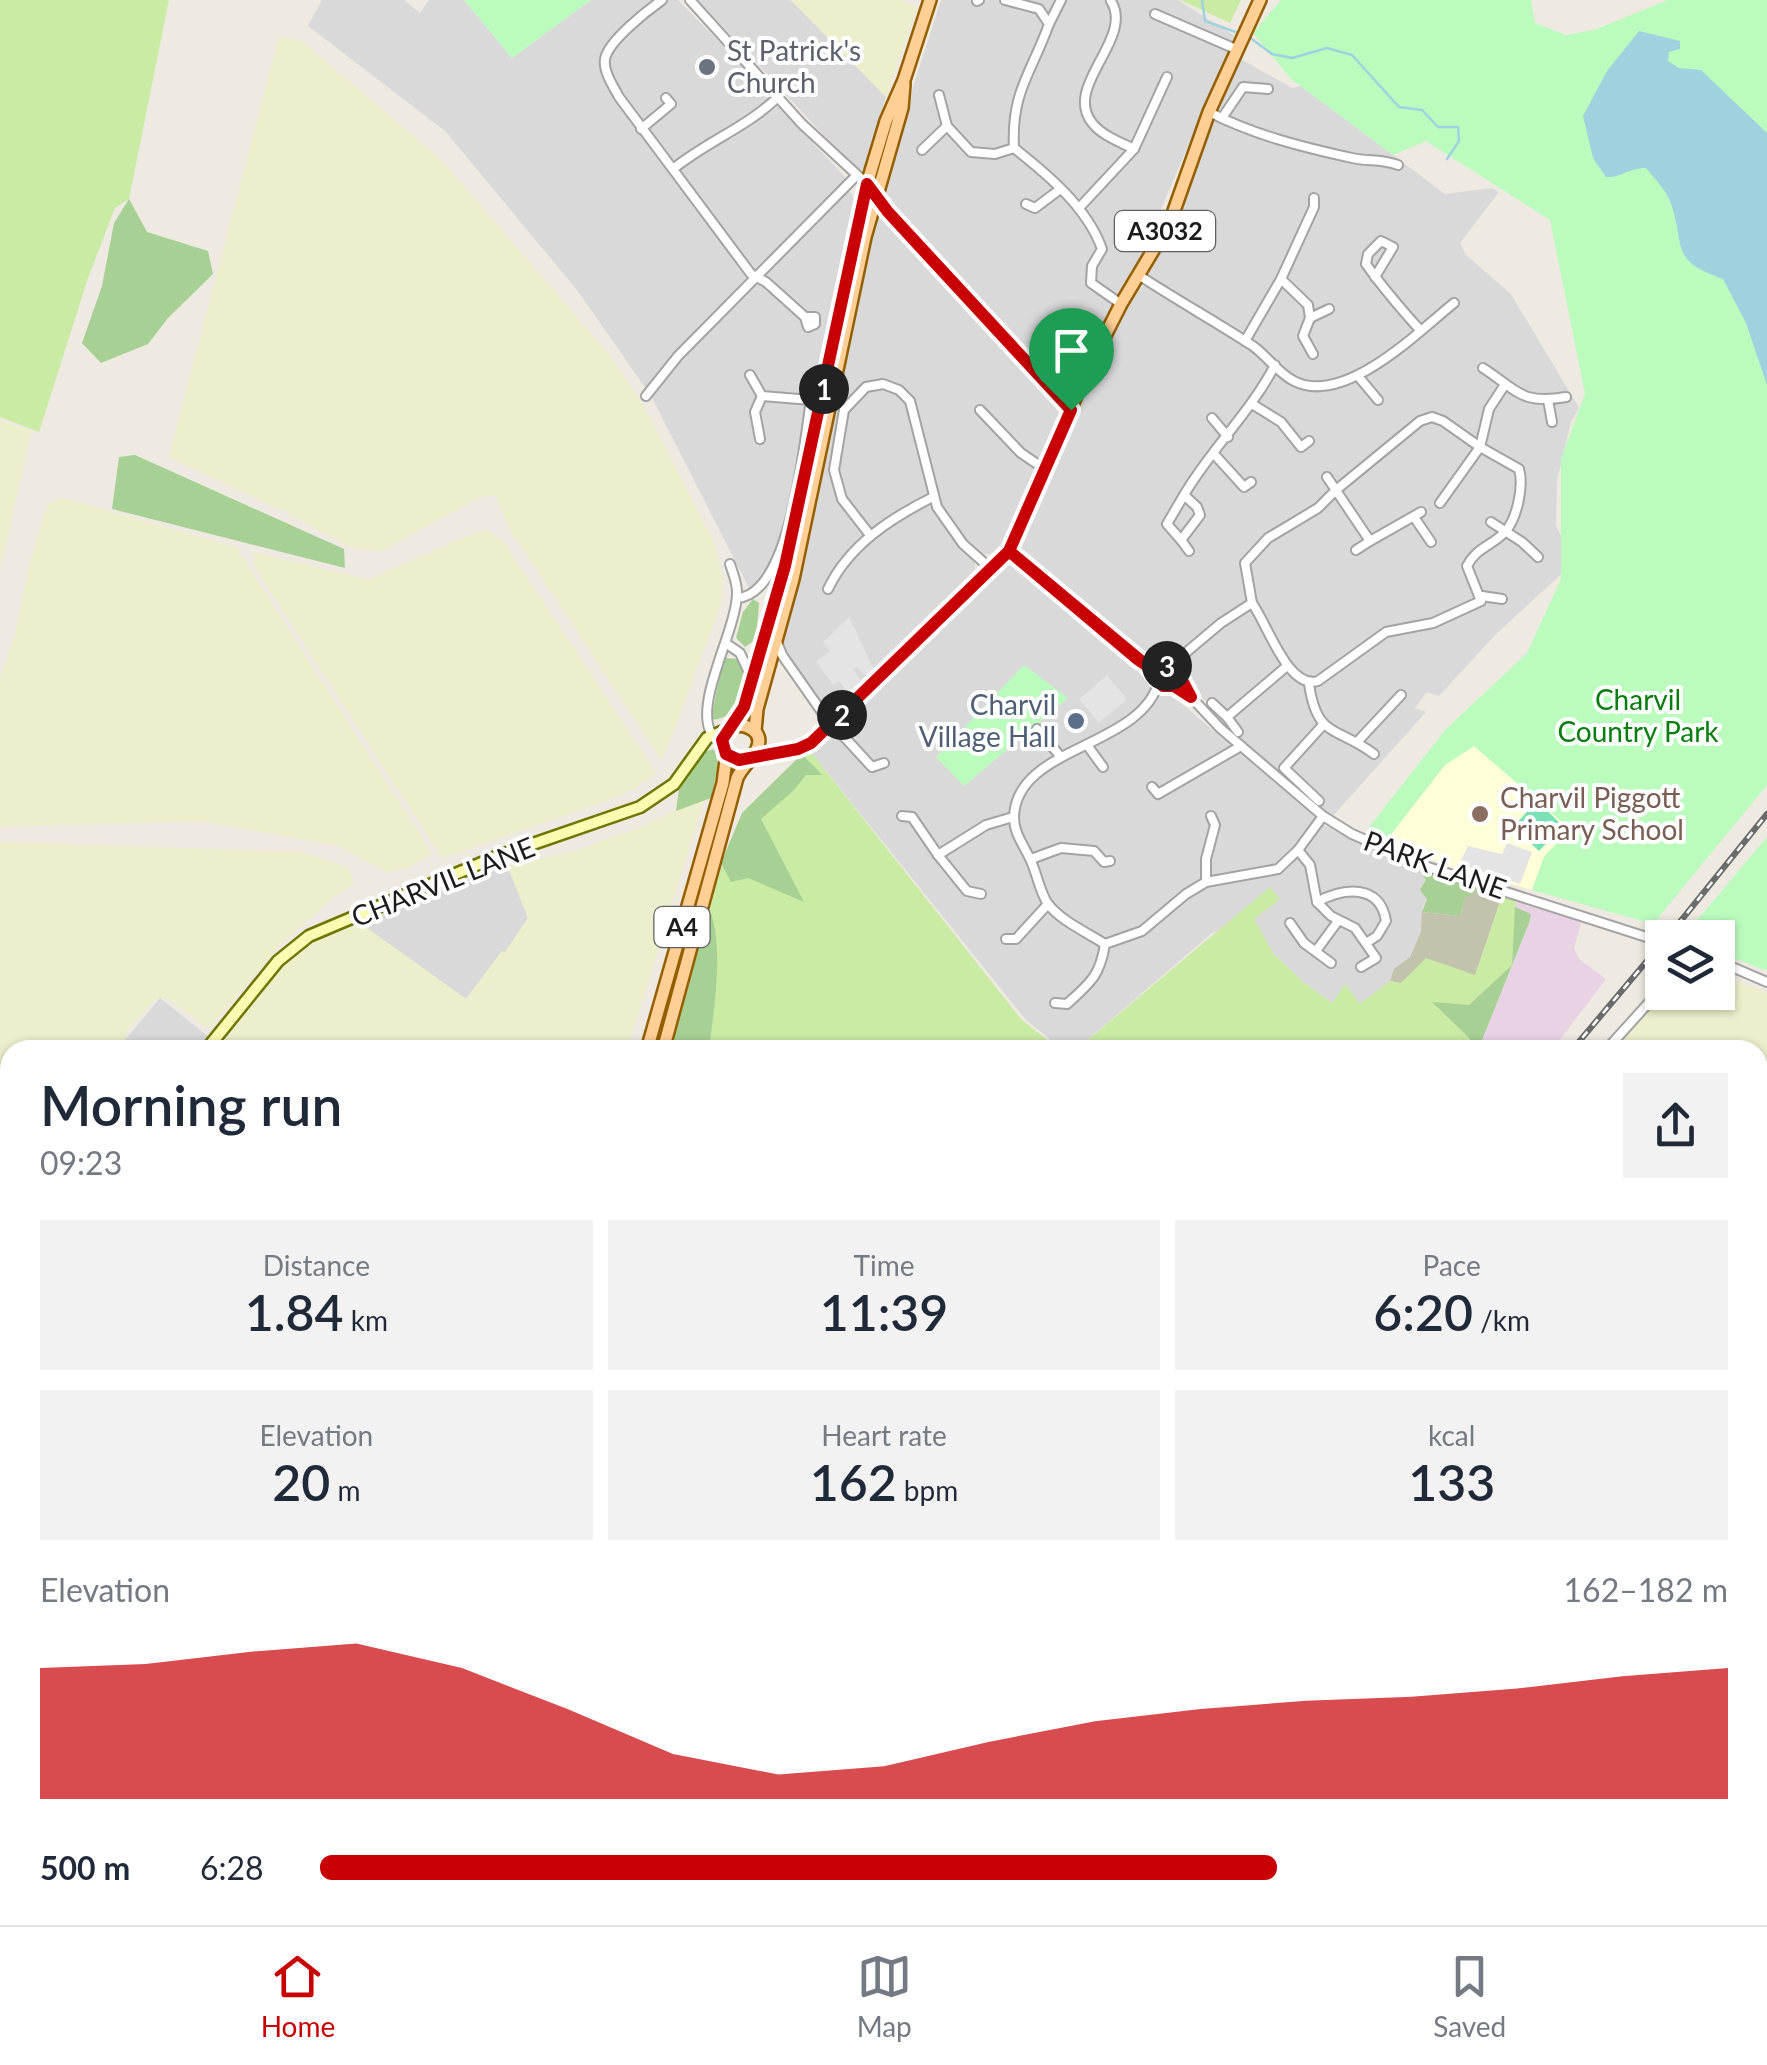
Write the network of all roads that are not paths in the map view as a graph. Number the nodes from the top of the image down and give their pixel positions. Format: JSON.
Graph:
{"nodes":[{"id":1,"x":662,"y":0,"type":"edge"},
{"id":2,"x":690,"y":0,"type":"edge"},
{"id":3,"x":930,"y":0,"type":"edge"},
{"id":4,"x":1005,"y":0,"type":"edge"},
{"id":5,"x":1061,"y":0,"type":"edge"},
{"id":6,"x":1260,"y":0,"type":"edge"},
{"id":7,"x":1111,"y":1,"type":"edge"},
{"id":8,"x":1155,"y":14,"type":"dead end"},
{"id":9,"x":1049,"y":24,"type":"junction"},
{"id":10,"x":1239,"y":46,"type":"junction"},
{"id":11,"x":1166,"y":77,"type":"dead end"},
{"id":12,"x":904,"y":80,"type":"junction"},
{"id":13,"x":1268,"y":90,"type":"dead end"},
{"id":14,"x":939,"y":95,"type":"dead end"},
{"id":15,"x":778,"y":97,"type":"junction"},
{"id":16,"x":670,"y":104,"type":"dead end"},
{"id":17,"x":1086,"y":112,"type":"junction"},
{"id":18,"x":1209,"y":112,"type":"junction"},
{"id":19,"x":1074,"y":116,"type":"dead end"},
{"id":20,"x":1222,"y":118,"type":"junction"},
{"id":21,"x":947,"y":126,"type":"junction"},
{"id":22,"x":642,"y":128,"type":"junction"},
{"id":23,"x":1014,"y":148,"type":"junction"},
{"id":24,"x":1134,"y":149,"type":"junction"},
{"id":25,"x":922,"y":150,"type":"dead end"},
{"id":26,"x":1398,"y":165,"type":"dead end"},
{"id":27,"x":673,"y":169,"type":"junction"},
{"id":28,"x":862,"y":180,"type":"junction"},
{"id":29,"x":1059,"y":190,"type":"junction"},
{"id":30,"x":878,"y":196,"type":"junction"},
{"id":31,"x":1324,"y":202,"type":"dead end"},
{"id":32,"x":1079,"y":208,"type":"junction"},
{"id":33,"x":879,"y":211,"type":"junction"},
{"id":34,"x":1038,"y":220,"type":"dead end"},
{"id":35,"x":868,"y":227,"type":"junction"},
{"id":36,"x":1140,"y":276,"type":"junction"},
{"id":37,"x":1375,"y":277,"type":"junction"},
{"id":38,"x":757,"y":278,"type":"junction"},
{"id":39,"x":1281,"y":279,"type":"junction"},
{"id":40,"x":1454,"y":303,"type":"dead end"},
{"id":41,"x":1120,"y":304,"type":"junction"},
{"id":42,"x":1329,"y":309,"type":"dead end"},
{"id":43,"x":804,"y":317,"type":"dead end"},
{"id":44,"x":1310,"y":318,"type":"junction"},
{"id":45,"x":1420,"y":330,"type":"junction"},
{"id":46,"x":1246,"y":341,"type":"junction"},
{"id":47,"x":1313,"y":354,"type":"dead end"},
{"id":48,"x":1275,"y":365,"type":"junction"},
{"id":49,"x":1483,"y":368,"type":"dead end"},
{"id":50,"x":750,"y":375,"type":"dead end"},
{"id":51,"x":1358,"y":376,"type":"junction"},
{"id":52,"x":1504,"y":386,"type":"junction"},
{"id":53,"x":646,"y":396,"type":"dead end"},
{"id":54,"x":762,"y":396,"type":"junction"},
{"id":55,"x":1566,"y":396,"type":"dead end"},
{"id":56,"x":1378,"y":400,"type":"dead end"},
{"id":57,"x":1548,"y":400,"type":"junction"},
{"id":58,"x":1252,"y":404,"type":"junction"},
{"id":59,"x":980,"y":410,"type":"dead end"},
{"id":60,"x":1071,"y":410,"type":"junction"},
{"id":61,"x":1212,"y":418,"type":"dead end"},
{"id":62,"x":1552,"y":422,"type":"dead end"},
{"id":63,"x":1228,"y":437,"type":"junction"},
{"id":64,"x":760,"y":439,"type":"dead end"},
{"id":65,"x":1480,"y":448,"type":"junction"},
{"id":66,"x":1021,"y":453,"type":"junction"},
{"id":67,"x":1214,"y":454,"type":"junction"},
{"id":68,"x":1309,"y":456,"type":"dead end"},
{"id":69,"x":1014,"y":464,"type":"dead end"},
{"id":70,"x":1046,"y":470,"type":"junction"},
{"id":71,"x":1327,"y":477,"type":"dead end"},
{"id":72,"x":1454,"y":485,"type":"junction"},
{"id":73,"x":1244,"y":488,"type":"dead end"},
{"id":74,"x":1336,"y":490,"type":"junction"},
{"id":75,"x":1467,"y":491,"type":"dead end"},
{"id":76,"x":1184,"y":494,"type":"junction"},
{"id":77,"x":933,"y":496,"type":"junction"},
{"id":78,"x":1440,"y":503,"type":"dead end"},
{"id":79,"x":1491,"y":522,"type":"dead end"},
{"id":80,"x":1506,"y":532,"type":"junction"},
{"id":81,"x":870,"y":535,"type":"junction"},
{"id":82,"x":1181,"y":540,"type":"junction"},
{"id":83,"x":1370,"y":541,"type":"junction"},
{"id":84,"x":1430,"y":542,"type":"dead end"},
{"id":85,"x":1356,"y":550,"type":"dead end"},
{"id":86,"x":1009,"y":551,"type":"junction"},
{"id":87,"x":1189,"y":551,"type":"dead end"},
{"id":88,"x":1538,"y":557,"type":"dead end"},
{"id":89,"x":730,"y":564,"type":"dead end"},
{"id":90,"x":990,"y":568,"type":"junction"},
{"id":91,"x":828,"y":590,"type":"dead end"},
{"id":92,"x":1482,"y":596,"type":"junction"},
{"id":93,"x":737,"y":598,"type":"junction"},
{"id":94,"x":1502,"y":600,"type":"dead end"},
{"id":95,"x":1252,"y":603,"type":"junction"},
{"id":96,"x":776,"y":642,"type":"junction"},
{"id":97,"x":727,"y":644,"type":"junction"},
{"id":98,"x":1287,"y":666,"type":"junction"},
{"id":99,"x":1169,"y":677,"type":"junction"},
{"id":100,"x":752,"y":680,"type":"junction"},
{"id":101,"x":1309,"y":684,"type":"junction"},
{"id":102,"x":1401,"y":695,"type":"dead end"},
{"id":103,"x":1212,"y":703,"type":"dead end"},
{"id":104,"x":1227,"y":717,"type":"junction"},
{"id":105,"x":833,"y":725,"type":"junction"},
{"id":106,"x":1323,"y":725,"type":"junction"},
{"id":107,"x":727,"y":730,"type":"junction"},
{"id":108,"x":1042,"y":730,"type":"dead end"},
{"id":109,"x":1238,"y":732,"type":"dead end"},
{"id":110,"x":756,"y":734,"type":"junction"},
{"id":111,"x":712,"y":735,"type":"junction"},
{"id":112,"x":1358,"y":741,"type":"junction"},
{"id":113,"x":1087,"y":745,"type":"junction"},
{"id":114,"x":700,"y":746,"type":"junction"},
{"id":115,"x":1241,"y":746,"type":"junction"},
{"id":116,"x":724,"y":750,"type":"junction"},
{"id":117,"x":781,"y":750,"type":"junction"},
{"id":118,"x":1374,"y":754,"type":"dead end"},
{"id":119,"x":751,"y":757,"type":"junction"},
{"id":120,"x":1061,"y":757,"type":"junction"},
{"id":121,"x":1273,"y":761,"type":"dead end"},
{"id":122,"x":884,"y":763,"type":"dead end"},
{"id":123,"x":872,"y":767,"type":"junction"},
{"id":124,"x":1104,"y":767,"type":"dead end"},
{"id":125,"x":1284,"y":768,"type":"junction"},
{"id":126,"x":862,"y":772,"type":"dead end"},
{"id":127,"x":1319,"y":800,"type":"dead end"},
{"id":128,"x":1150,"y":802,"type":"dead end"},
{"id":129,"x":920,"y":805,"type":"dead end"},
{"id":130,"x":1014,"y":816,"type":"junction"},
{"id":131,"x":1322,"y":816,"type":"junction"},
{"id":132,"x":1229,"y":820,"type":"dead end"},
{"id":133,"x":1298,"y":850,"type":"junction"},
{"id":134,"x":938,"y":854,"type":"junction"},
{"id":135,"x":1031,"y":859,"type":"junction"},
{"id":136,"x":1107,"y":865,"type":"dead end"},
{"id":137,"x":1206,"y":882,"type":"junction"},
{"id":138,"x":967,"y":892,"type":"junction"},
{"id":139,"x":981,"y":894,"type":"dead end"},
{"id":140,"x":1317,"y":902,"type":"junction"},
{"id":141,"x":967,"y":904,"type":"dead end"},
{"id":142,"x":1048,"y":904,"type":"junction"},
{"id":143,"x":1338,"y":921,"type":"junction"},
{"id":144,"x":1290,"y":923,"type":"dead end"},
{"id":145,"x":1645,"y":937,"type":"edge"},
{"id":146,"x":1366,"y":943,"type":"junction"},
{"id":147,"x":1106,"y":944,"type":"junction"},
{"id":148,"x":1018,"y":951,"type":"dead end"},
{"id":149,"x":1316,"y":951,"type":"junction"},
{"id":150,"x":1331,"y":964,"type":"dead end"},
{"id":151,"x":1361,"y":967,"type":"dead end"},
{"id":152,"x":1735,"y":968,"type":"edge"},
{"id":153,"x":1767,"y":982,"type":"edge"},
{"id":154,"x":1055,"y":1004,"type":"dead end"},
{"id":155,"x":1067,"y":1004,"type":"junction"},
{"id":156,"x":1645,"y":1007,"type":"edge"},
{"id":157,"x":1062,"y":1017,"type":"dead end"},
{"id":158,"x":214,"y":1040,"type":"edge"},
{"id":159,"x":650,"y":1040,"type":"edge"},
{"id":160,"x":665,"y":1040,"type":"edge"},
{"id":161,"x":1615,"y":1040,"type":"edge"}],
"edges":[{"from":1,"to":22,"type":"street"},
{"from":2,"to":15,"type":"street"},
{"from":3,"to":12,"type":"main road","number":"A4"},
{"from":4,"to":9,"type":"street"},
{"from":5,"to":9,"type":"street"},
{"from":6,"to":10,"type":"main road","number":"A3032"},
{"from":7,"to":17,"type":"street"},
{"from":8,"to":10,"type":"street"},
{"from":9,"to":23,"type":"street"},
{"from":10,"to":18,"type":"main road","number":"A3032"},
{"from":11,"to":24,"type":"street"},
{"from":12,"to":28,"type":"main road","number":"A4"},
{"from":12,"to":30,"type":"main road","number":"A4"},
{"from":13,"to":20,"type":"street"},
{"from":14,"to":21,"type":"street"},
{"from":15,"to":27,"type":"street"},
{"from":15,"to":28,"type":"street"},
{"from":16,"to":22,"type":"street"},
{"from":17,"to":19,"type":"street"},
{"from":17,"to":24,"type":"street"},
{"from":18,"to":20,"type":"street"},
{"from":18,"to":36,"type":"main road","number":"A3032"},
{"from":20,"to":26,"type":"street"},
{"from":21,"to":23,"type":"street"},
{"from":21,"to":25,"type":"street"},
{"from":22,"to":27,"type":"street"},
{"from":23,"to":29,"type":"street"},
{"from":24,"to":32,"type":"street"},
{"from":27,"to":38,"type":"street"},
{"from":28,"to":30,"type":"street"},
{"from":28,"to":35,"type":"street"},
{"from":28,"to":38,"type":"street"},
{"from":28,"to":100,"type":"main road","number":"A4"},
{"from":29,"to":32,"type":"street"},
{"from":29,"to":34,"type":"street"},
{"from":30,"to":33,"type":"main road","number":"A4"},
{"from":31,"to":39,"type":"street"},
{"from":32,"to":41,"type":"street"},
{"from":33,"to":35,"type":"main road","number":"A4"},
{"from":33,"to":60,"type":"street"},
{"from":35,"to":96,"type":"main road","number":"A4"},
{"from":36,"to":41,"type":"main road","number":"A3032"},
{"from":36,"to":46,"type":"street"},
{"from":37,"to":37,"type":"street"},
{"from":37,"to":45,"type":"street"},
{"from":38,"to":43,"type":"street"},
{"from":38,"to":53,"type":"street"},
{"from":39,"to":44,"type":"street"},
{"from":39,"to":46,"type":"street"},
{"from":40,"to":45,"type":"street"},
{"from":41,"to":60,"type":"main road","number":"A3032"},
{"from":42,"to":44,"type":"street"},
{"from":44,"to":47,"type":"street"},
{"from":45,"to":51,"type":"street"},
{"from":46,"to":48,"type":"street"},
{"from":48,"to":51,"type":"street"},
{"from":48,"to":58,"type":"street"},
{"from":49,"to":52,"type":"street"},
{"from":50,"to":54,"type":"street"},
{"from":51,"to":56,"type":"street"},
{"from":52,"to":57,"type":"street"},
{"from":52,"to":65,"type":"street"},
{"from":54,"to":64,"type":"street"},
{"from":54,"to":93,"type":"street"},
{"from":55,"to":57,"type":"street"},
{"from":57,"to":62,"type":"street"},
{"from":58,"to":63,"type":"street"},
{"from":58,"to":68,"type":"street"},
{"from":59,"to":66,"type":"street"},
{"from":60,"to":70,"type":"main road","number":"A3032"},
{"from":61,"to":63,"type":"street"},
{"from":63,"to":67,"type":"street"},
{"from":65,"to":72,"type":"street"},
{"from":65,"to":74,"type":"street"},
{"from":65,"to":80,"type":"street"},
{"from":66,"to":69,"type":"street"},
{"from":66,"to":70,"type":"street"},
{"from":67,"to":73,"type":"street"},
{"from":67,"to":76,"type":"street"},
{"from":70,"to":86,"type":"main road","number":"A3032"},
{"from":71,"to":74,"type":"street"},
{"from":72,"to":75,"type":"street"},
{"from":72,"to":78,"type":"street"},
{"from":74,"to":83,"type":"street"},
{"from":74,"to":95,"type":"street"},
{"from":76,"to":82,"type":"street"},
{"from":76,"to":82,"type":"street"},
{"from":77,"to":81,"type":"street"},
{"from":77,"to":81,"type":"street"},
{"from":77,"to":90,"type":"street"},
{"from":79,"to":80,"type":"street"},
{"from":80,"to":88,"type":"street"},
{"from":80,"to":92,"type":"street"},
{"from":81,"to":91,"type":"street"},
{"from":82,"to":87,"type":"street"},
{"from":83,"to":84,"type":"street"},
{"from":83,"to":85,"type":"street"},
{"from":86,"to":90,"type":"main road","number":"A3032"},
{"from":86,"to":99,"type":"street","name":"PARK LANE"},
{"from":89,"to":93,"type":"street"},
{"from":90,"to":105,"type":"main road","number":"A3032"},
{"from":92,"to":94,"type":"street"},
{"from":92,"to":101,"type":"street"},
{"from":93,"to":97,"type":"street"},
{"from":95,"to":98,"type":"street"},
{"from":95,"to":99,"type":"street"},
{"from":96,"to":105,"type":"street"},
{"from":96,"to":110,"type":"main road","number":"A4"},
{"from":97,"to":100,"type":"street"},
{"from":97,"to":111,"type":"street"},
{"from":98,"to":101,"type":"street"},
{"from":98,"to":104,"type":"street"},
{"from":99,"to":113,"type":"street"},
{"from":99,"to":115,"type":"street","name":"PARK LANE"},
{"from":100,"to":107,"type":"main road","number":"A4"},
{"from":101,"to":106,"type":"street"},
{"from":102,"to":112,"type":"street"},
{"from":103,"to":104,"type":"street"},
{"from":104,"to":109,"type":"street"},
{"from":105,"to":117,"type":"main road","number":"A3032"},
{"from":105,"to":123,"type":"street"},
{"from":106,"to":112,"type":"street"},
{"from":106,"to":125,"type":"street"},
{"from":107,"to":110,"type":"main road"},
{"from":107,"to":111,"type":"main road","name":"CHARVIL LANE"},
{"from":107,"to":116,"type":"main road","number":"A4"},
{"from":108,"to":120,"type":"street"},
{"from":110,"to":117,"type":"main road"},
{"from":110,"to":119,"type":"main road","number":"A4"},
{"from":111,"to":114,"type":"main road","name":"CHARVIL LANE"},
{"from":112,"to":118,"type":"street"},
{"from":113,"to":120,"type":"street"},
{"from":113,"to":124,"type":"street"},
{"from":114,"to":116,"type":"main road"},
{"from":114,"to":158,"type":"main road","name":"CHARVIL LANE"},
{"from":115,"to":128,"type":"street"},
{"from":115,"to":131,"type":"street","name":"PARK LANE"},
{"from":116,"to":119,"type":"main road"},
{"from":116,"to":159,"type":"main road","number":"A4"},
{"from":117,"to":119,"type":"main road","number":"A3032"},
{"from":119,"to":160,"type":"main road","number":"A4"},
{"from":120,"to":130,"type":"street"},
{"from":121,"to":125,"type":"street"},
{"from":122,"to":123,"type":"street"},
{"from":123,"to":126,"type":"street"},
{"from":125,"to":127,"type":"street"},
{"from":129,"to":134,"type":"street"},
{"from":130,"to":134,"type":"street"},
{"from":130,"to":135,"type":"street"},
{"from":131,"to":133,"type":"street"},
{"from":131,"to":145,"type":"street","name":"PARK LANE"},
{"from":132,"to":137,"type":"street"},
{"from":133,"to":137,"type":"street"},
{"from":133,"to":140,"type":"street"},
{"from":134,"to":138,"type":"street"},
{"from":135,"to":136,"type":"street"},
{"from":135,"to":142,"type":"street"},
{"from":137,"to":147,"type":"street"},
{"from":138,"to":139,"type":"street"},
{"from":138,"to":141,"type":"street"},
{"from":140,"to":143,"type":"street"},
{"from":140,"to":146,"type":"street"},
{"from":142,"to":147,"type":"street"},
{"from":142,"to":148,"type":"street"},
{"from":143,"to":146,"type":"street"},
{"from":143,"to":149,"type":"street"},
{"from":144,"to":149,"type":"street"},
{"from":146,"to":151,"type":"street"},
{"from":147,"to":155,"type":"street"},
{"from":149,"to":150,"type":"street"},
{"from":152,"to":153,"type":"street"},
{"from":154,"to":155,"type":"street"},
{"from":155,"to":157,"type":"street"},
{"from":156,"to":161,"type":"street"}]}
